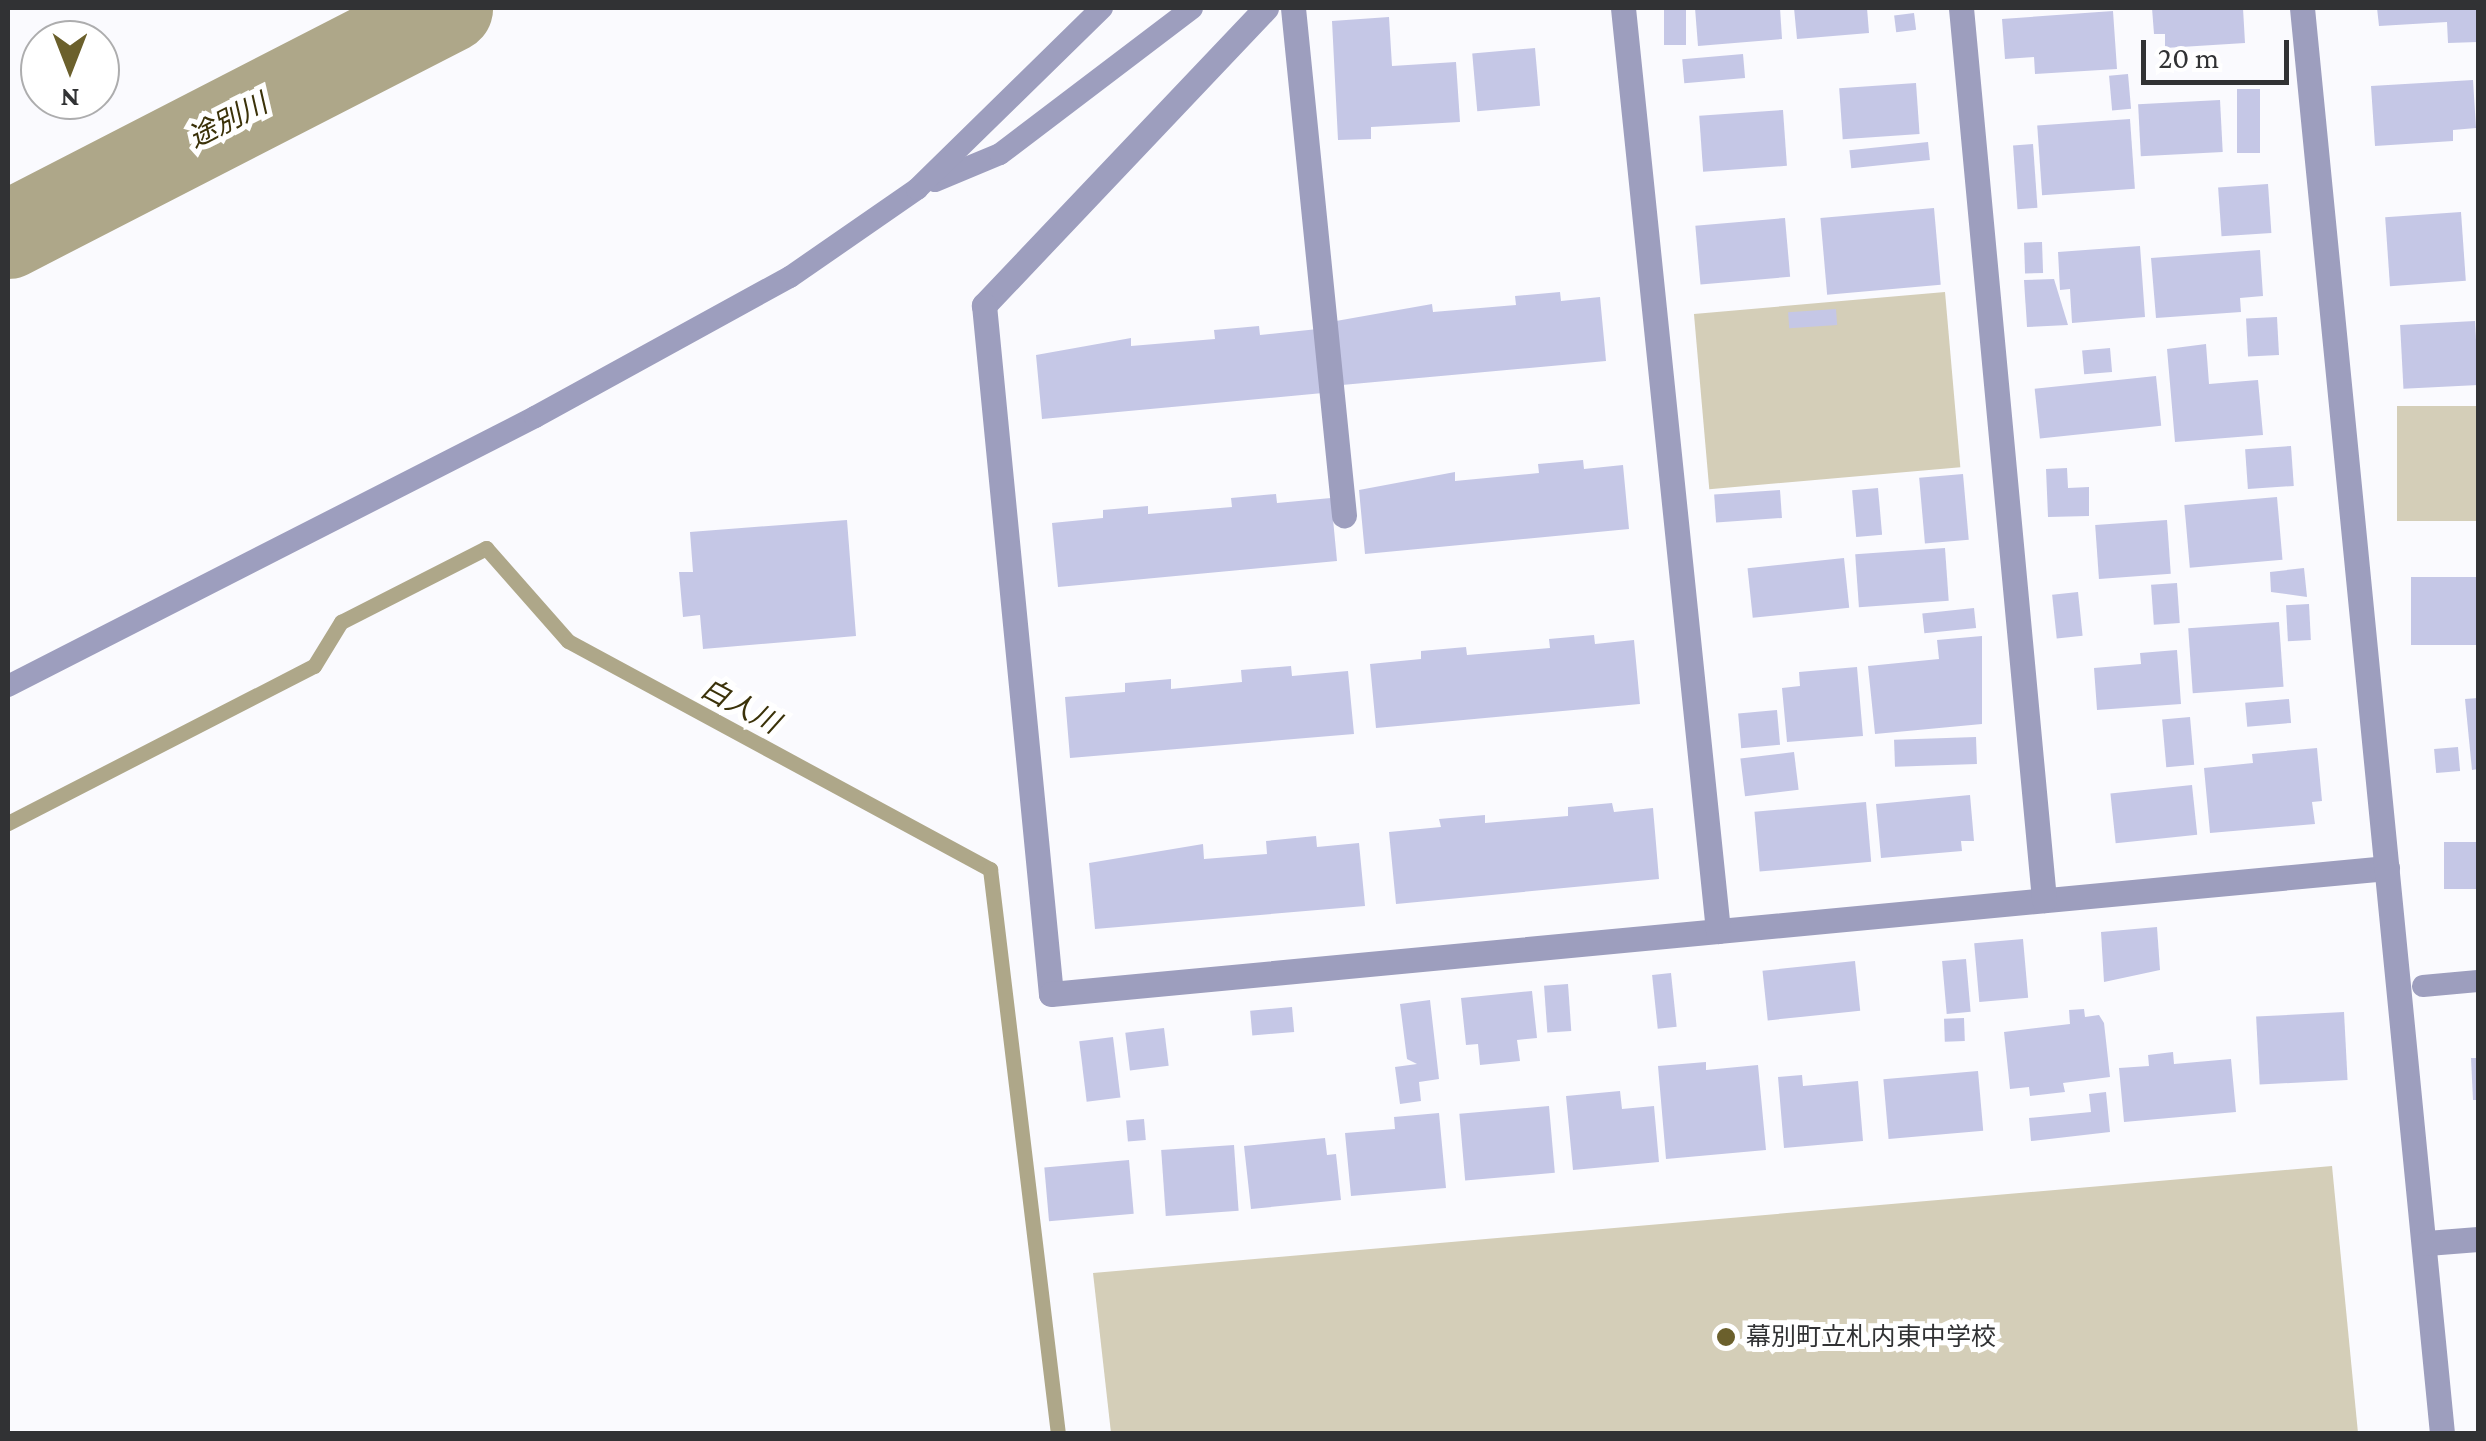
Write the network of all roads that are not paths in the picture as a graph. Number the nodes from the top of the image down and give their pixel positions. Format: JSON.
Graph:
{"nodes":[{"id":1,"x":1102,"y":8,"type":"edge"},
{"id":2,"x":1192,"y":8,"type":"edge"},
{"id":3,"x":1266,"y":8,"type":"edge"},
{"id":4,"x":1292,"y":8,"type":"edge"},
{"id":5,"x":1623,"y":8,"type":"edge"},
{"id":6,"x":1961,"y":8,"type":"edge"},
{"id":7,"x":2302,"y":8,"type":"edge"},
{"id":8,"x":918,"y":188,"type":"junction"},
{"id":9,"x":1344,"y":515,"type":"dead end"},
{"id":10,"x":8,"y":686,"type":"edge"},
{"id":11,"x":2387,"y":868,"type":"junction"},
{"id":12,"x":2044,"y":900,"type":"junction"},
{"id":13,"x":1718,"y":931,"type":"junction"},
{"id":14,"x":2478,"y":980,"type":"edge"},
{"id":15,"x":2423,"y":986,"type":"dead end"},
{"id":16,"x":2478,"y":1238,"type":"edge"},
{"id":17,"x":2428,"y":1243,"type":"junction"},
{"id":18,"x":2442,"y":1434,"type":"edge"}],
"edges":[{"from":1,"to":8,"type":"lane"},
{"from":2,"to":8,"type":"lane"},
{"from":3,"to":13,"type":"street"},
{"from":4,"to":9,"type":"street"},
{"from":5,"to":13,"type":"street"},
{"from":6,"to":12,"type":"street"},
{"from":7,"to":11,"type":"street"},
{"from":8,"to":10,"type":"lane"},
{"from":11,"to":12,"type":"street"},
{"from":11,"to":17,"type":"street"},
{"from":12,"to":13,"type":"street"},
{"from":14,"to":15,"type":"lane"},
{"from":16,"to":17,"type":"street"},
{"from":17,"to":18,"type":"street"}]}
